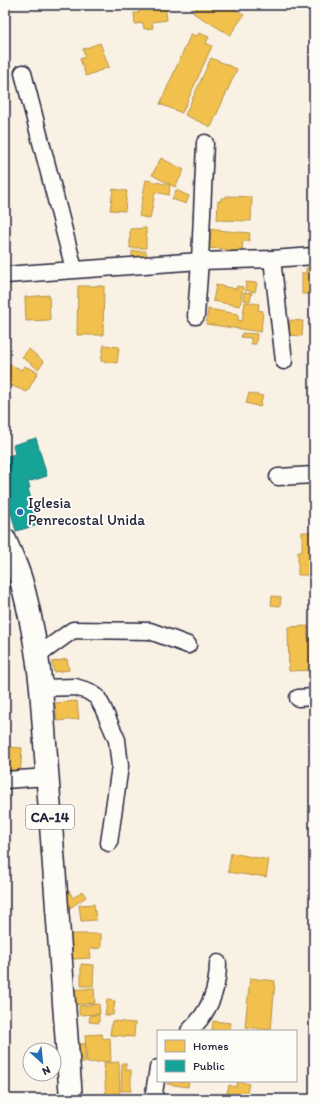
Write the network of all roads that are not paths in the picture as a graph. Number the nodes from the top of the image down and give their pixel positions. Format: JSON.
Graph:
{"nodes":[{"id":1,"x":23,"y":72,"type":"dead end"},
{"id":2,"x":205,"y":143,"type":"dead end"},
{"id":3,"x":314,"y":256,"type":"edge"},
{"id":4,"x":272,"y":259,"type":"junction"},
{"id":5,"x":200,"y":261,"type":"junction"},
{"id":6,"x":74,"y":269,"type":"junction"},
{"id":7,"x":5,"y":274,"type":"edge"},
{"id":8,"x":196,"y":316,"type":"dead end"},
{"id":9,"x":284,"y":361,"type":"dead end"},
{"id":10,"x":314,"y":475,"type":"edge"},
{"id":11,"x":278,"y":477,"type":"dead end"},
{"id":12,"x":5,"y":540,"type":"edge"},
{"id":13,"x":188,"y":645,"type":"dead end"},
{"id":14,"x":37,"y":656,"type":"junction"},
{"id":15,"x":41,"y":688,"type":"junction"},
{"id":16,"x":48,"y":777,"type":"junction"},
{"id":17,"x":5,"y":780,"type":"edge"},
{"id":18,"x":110,"y":843,"type":"dead end"},
{"id":19,"x":218,"y":964,"type":"dead end"},
{"id":20,"x":190,"y":1030,"type":"edge"},
{"id":21,"x":157,"y":1074,"type":"edge"},
{"id":22,"x":71,"y":1099,"type":"edge"},
{"id":23,"x":153,"y":1099,"type":"edge"}],
"edges":[{"from":1,"to":6,"type":"street"},
{"from":2,"to":5,"type":"street"},
{"from":3,"to":4,"type":"street"},
{"from":4,"to":5,"type":"street"},
{"from":4,"to":9,"type":"street"},
{"from":5,"to":6,"type":"street"},
{"from":5,"to":8,"type":"street"},
{"from":6,"to":7,"type":"street"},
{"from":10,"to":11,"type":"street"},
{"from":12,"to":14,"type":"highway","number":"CA-14"},
{"from":13,"to":14,"type":"street"},
{"from":14,"to":15,"type":"highway","number":"CA-14"},
{"from":15,"to":16,"type":"highway","number":"CA-14"},
{"from":15,"to":18,"type":"street"},
{"from":16,"to":17,"type":"street"},
{"from":16,"to":22,"type":"highway","number":"CA-14"},
{"from":19,"to":20,"type":"street"},
{"from":21,"to":23,"type":"street"}]}
